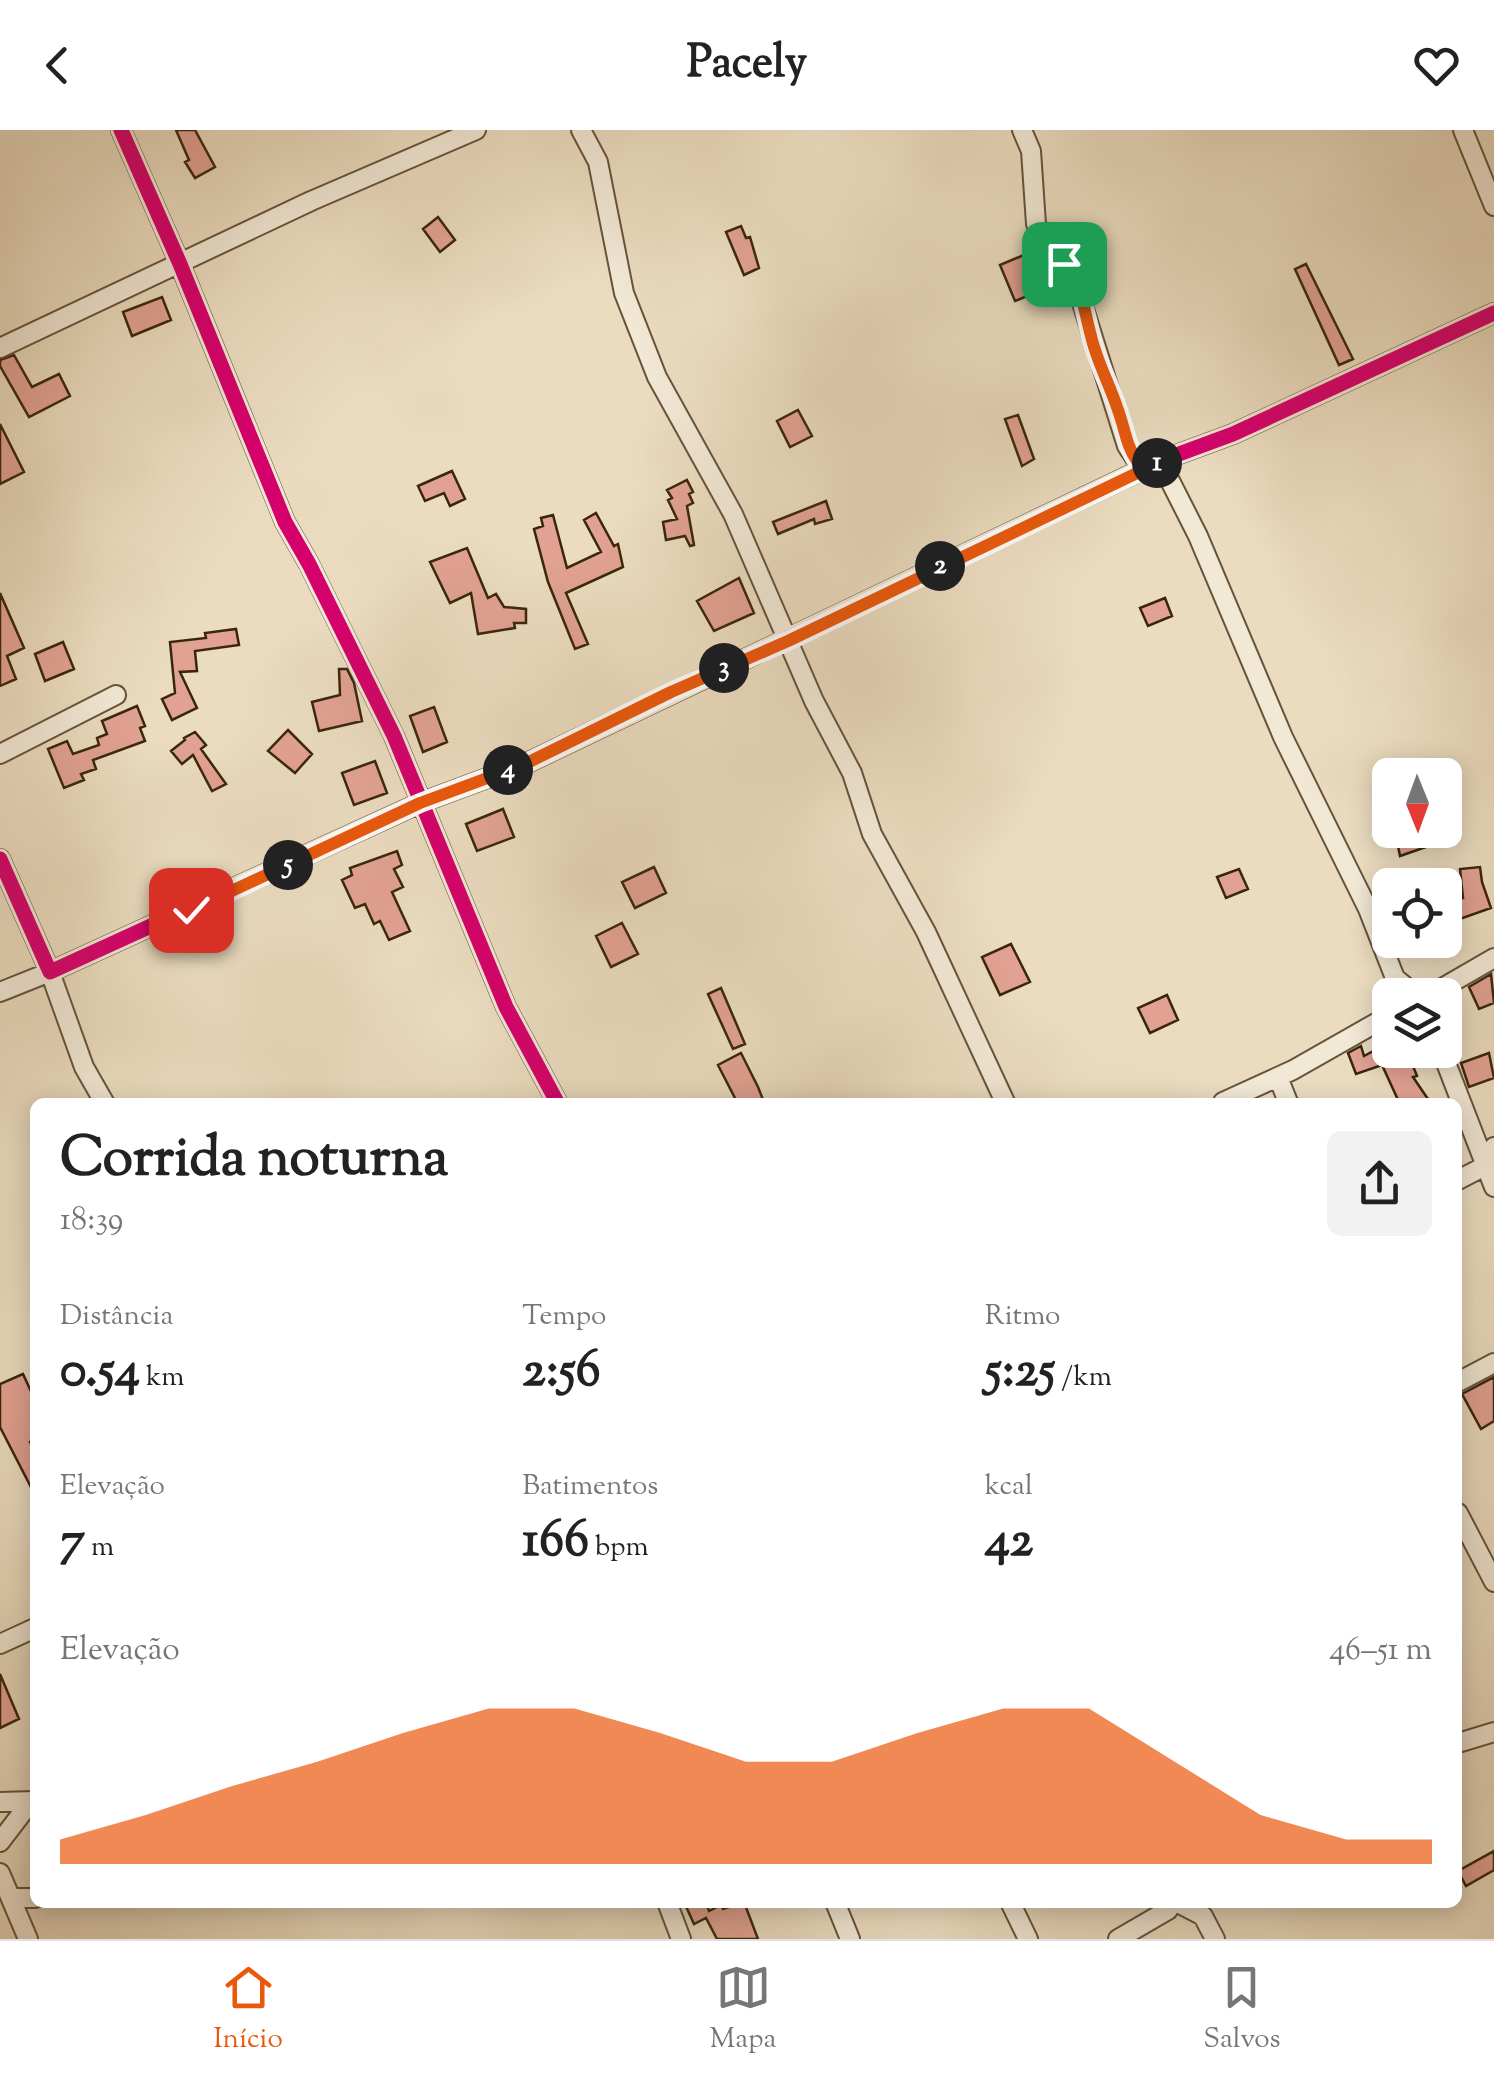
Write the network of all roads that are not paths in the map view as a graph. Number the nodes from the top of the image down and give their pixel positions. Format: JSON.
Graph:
{"nodes":[{"id":1,"x":121,"y":130,"type":"edge"},
{"id":2,"x":476,"y":130,"type":"edge"},
{"id":3,"x":1022,"y":130,"type":"edge"},
{"id":4,"x":1463,"y":130,"type":"edge"},
{"id":5,"x":588,"y":134,"type":"edge"},
{"id":6,"x":1494,"y":206,"type":"edge"},
{"id":7,"x":180,"y":264,"type":"junction"},
{"id":8,"x":1494,"y":313,"type":"edge"},
{"id":9,"x":0,"y":348,"type":"edge"},
{"id":10,"x":1160,"y":462,"type":"junction"},
{"id":11,"x":788,"y":641,"type":"junction"},
{"id":12,"x":116,"y":696,"type":"dead end"},
{"id":13,"x":0,"y":754,"type":"edge"},
{"id":14,"x":420,"y":803,"type":"junction"},
{"id":15,"x":0,"y":860,"type":"edge"},
{"id":16,"x":1494,"y":958,"type":"edge"},
{"id":17,"x":50,"y":972,"type":"junction"},
{"id":18,"x":1391,"y":978,"type":"edge"},
{"id":19,"x":1459,"y":978,"type":"edge"},
{"id":20,"x":0,"y":992,"type":"edge"},
{"id":21,"x":1372,"y":1025,"type":"edge"},
{"id":22,"x":1448,"y":1068,"type":"edge"},
{"id":23,"x":1278,"y":1077,"type":"junction"},
{"id":24,"x":102,"y":1098,"type":"edge"},
{"id":25,"x":555,"y":1098,"type":"edge"},
{"id":26,"x":1003,"y":1098,"type":"edge"},
{"id":27,"x":1232,"y":1098,"type":"edge"},
{"id":28,"x":1286,"y":1098,"type":"edge"},
{"id":29,"x":1459,"y":1098,"type":"edge"},
{"id":30,"x":1462,"y":1105,"type":"edge"},
{"id":31,"x":1494,"y":1147,"type":"edge"},
{"id":32,"x":1485,"y":1166,"type":"junction"},
{"id":33,"x":1462,"y":1178,"type":"edge"},
{"id":34,"x":1494,"y":1187,"type":"edge"},
{"id":35,"x":1494,"y":1363,"type":"edge"},
{"id":36,"x":1462,"y":1380,"type":"edge"},
{"id":37,"x":1462,"y":1521,"type":"edge"},
{"id":38,"x":1494,"y":1582,"type":"edge"},
{"id":39,"x":30,"y":1630,"type":"edge"},
{"id":40,"x":0,"y":1644,"type":"edge"},
{"id":41,"x":1494,"y":1732,"type":"edge"},
{"id":42,"x":1462,"y":1742,"type":"edge"},
{"id":43,"x":0,"y":1802,"type":"edge"},
{"id":44,"x":30,"y":1802,"type":"edge"},
{"id":45,"x":30,"y":1804,"type":"edge"},
{"id":46,"x":0,"y":1842,"type":"edge"},
{"id":47,"x":4,"y":1884,"type":"edge"},
{"id":48,"x":30,"y":1896,"type":"edge"},
{"id":49,"x":669,"y":1908,"type":"edge"},
{"id":50,"x":837,"y":1908,"type":"edge"},
{"id":51,"x":1013,"y":1908,"type":"edge"},
{"id":52,"x":1168,"y":1908,"type":"edge"},
{"id":53,"x":1204,"y":1909,"type":"edge"},
{"id":54,"x":28,"y":1939,"type":"edge"},
{"id":55,"x":681,"y":1939,"type":"edge"},
{"id":56,"x":850,"y":1939,"type":"edge"},
{"id":57,"x":1028,"y":1939,"type":"edge"},
{"id":58,"x":1118,"y":1939,"type":"edge"},
{"id":59,"x":1215,"y":1939,"type":"edge"}],
"edges":[{"from":1,"to":7,"type":"street"},
{"from":2,"to":7,"type":"street"},
{"from":3,"to":10,"type":"street"},
{"from":4,"to":6,"type":"street"},
{"from":5,"to":11,"type":"street"},
{"from":7,"to":9,"type":"street"},
{"from":7,"to":14,"type":"street"},
{"from":8,"to":10,"type":"street"},
{"from":10,"to":11,"type":"street"},
{"from":10,"to":18,"type":"street"},
{"from":11,"to":14,"type":"street"},
{"from":11,"to":26,"type":"street"},
{"from":12,"to":13,"type":"street"},
{"from":14,"to":17,"type":"street"},
{"from":14,"to":25,"type":"street"},
{"from":15,"to":17,"type":"street"},
{"from":16,"to":19,"type":"street"},
{"from":17,"to":20,"type":"street"},
{"from":17,"to":24,"type":"street"},
{"from":21,"to":23,"type":"street"},
{"from":22,"to":29,"type":"street"},
{"from":23,"to":27,"type":"street"},
{"from":23,"to":28,"type":"street"},
{"from":30,"to":32,"type":"street"},
{"from":31,"to":32,"type":"street"},
{"from":32,"to":33,"type":"street"},
{"from":32,"to":34,"type":"street"},
{"from":35,"to":36,"type":"street"},
{"from":37,"to":38,"type":"street"},
{"from":39,"to":40,"type":"street"},
{"from":41,"to":42,"type":"street"},
{"from":43,"to":44,"type":"street"},
{"from":45,"to":46,"type":"street"},
{"from":47,"to":48,"type":"street"},
{"from":47,"to":54,"type":"street"},
{"from":49,"to":55,"type":"street"},
{"from":50,"to":56,"type":"street"},
{"from":51,"to":57,"type":"street"},
{"from":52,"to":58,"type":"street"},
{"from":53,"to":59,"type":"street"}]}
